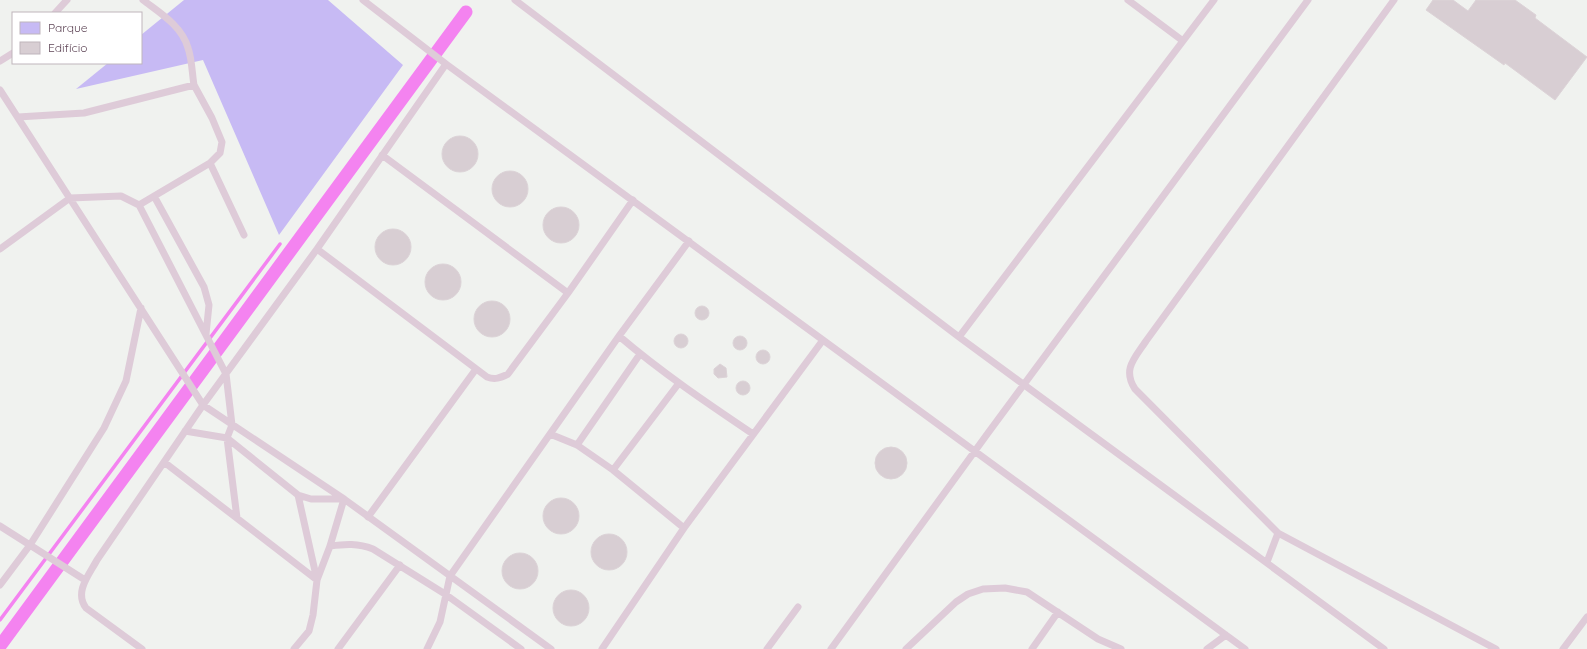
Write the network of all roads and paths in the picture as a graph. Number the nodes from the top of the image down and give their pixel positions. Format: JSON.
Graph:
{"nodes":[{"id":1,"x":67,"y":0,"type":"edge"},
{"id":2,"x":143,"y":0,"type":"edge"},
{"id":3,"x":363,"y":0,"type":"edge"},
{"id":4,"x":515,"y":0,"type":"edge"},
{"id":5,"x":1128,"y":0,"type":"edge"},
{"id":6,"x":1214,"y":0,"type":"edge"},
{"id":7,"x":1308,"y":0,"type":"edge"},
{"id":8,"x":1394,"y":0,"type":"edge"},
{"id":9,"x":56,"y":12,"type":"edge"},
{"id":10,"x":1183,"y":41,"type":"junction"},
{"id":11,"x":12,"y":54,"type":"edge"},
{"id":12,"x":0,"y":61,"type":"edge"},
{"id":13,"x":446,"y":64,"type":"junction"},
{"id":14,"x":194,"y":85,"type":"junction"},
{"id":15,"x":0,"y":90,"type":"edge"},
{"id":16,"x":18,"y":117,"type":"junction"},
{"id":17,"x":382,"y":155,"type":"junction"},
{"id":18,"x":210,"y":163,"type":"junction"},
{"id":19,"x":154,"y":196,"type":"junction"},
{"id":20,"x":70,"y":198,"type":"junction"},
{"id":21,"x":633,"y":200,"type":"junction"},
{"id":22,"x":139,"y":205,"type":"junction"},
{"id":23,"x":244,"y":234,"type":"dead end"},
{"id":24,"x":689,"y":241,"type":"junction"},
{"id":25,"x":0,"y":249,"type":"edge"},
{"id":26,"x":316,"y":249,"type":"junction"},
{"id":27,"x":568,"y":293,"type":"junction"},
{"id":28,"x":141,"y":308,"type":"junction"},
{"id":29,"x":206,"y":335,"type":"junction"},
{"id":30,"x":619,"y":336,"type":"junction"},
{"id":31,"x":959,"y":337,"type":"junction"},
{"id":32,"x":823,"y":340,"type":"junction"},
{"id":33,"x":640,"y":354,"type":"junction"},
{"id":34,"x":476,"y":368,"type":"junction"},
{"id":35,"x":226,"y":374,"type":"junction"},
{"id":36,"x":679,"y":383,"type":"junction"},
{"id":37,"x":1025,"y":384,"type":"junction"},
{"id":38,"x":203,"y":405,"type":"junction"},
{"id":39,"x":232,"y":425,"type":"junction"},
{"id":40,"x":185,"y":431,"type":"junction"},
{"id":41,"x":550,"y":434,"type":"junction"},
{"id":42,"x":753,"y":434,"type":"junction"},
{"id":43,"x":227,"y":438,"type":"junction"},
{"id":44,"x":577,"y":445,"type":"junction"},
{"id":45,"x":975,"y":452,"type":"junction"},
{"id":46,"x":164,"y":462,"type":"junction"},
{"id":47,"x":614,"y":470,"type":"junction"},
{"id":48,"x":298,"y":494,"type":"junction"},
{"id":49,"x":344,"y":499,"type":"junction"},
{"id":50,"x":368,"y":517,"type":"junction"},
{"id":51,"x":237,"y":518,"type":"junction"},
{"id":52,"x":0,"y":526,"type":"edge"},
{"id":53,"x":684,"y":528,"type":"junction"},
{"id":54,"x":1278,"y":533,"type":"junction"},
{"id":55,"x":30,"y":545,"type":"junction"},
{"id":56,"x":330,"y":546,"type":"junction"},
{"id":57,"x":1267,"y":562,"type":"junction"},
{"id":58,"x":400,"y":565,"type":"junction"},
{"id":59,"x":450,"y":576,"type":"junction"},
{"id":60,"x":85,"y":580,"type":"junction"},
{"id":61,"x":317,"y":580,"type":"junction"},
{"id":62,"x":0,"y":584,"type":"edge"},
{"id":63,"x":445,"y":594,"type":"junction"},
{"id":64,"x":798,"y":607,"type":"dead end"},
{"id":65,"x":1058,"y":612,"type":"junction"},
{"id":66,"x":1587,"y":617,"type":"edge"},
{"id":67,"x":1226,"y":635,"type":"junction"},
{"id":68,"x":1098,"y":639,"type":"junction"},
{"id":69,"x":142,"y":649,"type":"edge"},
{"id":70,"x":294,"y":649,"type":"edge"},
{"id":71,"x":338,"y":649,"type":"edge"},
{"id":72,"x":427,"y":649,"type":"edge"},
{"id":73,"x":521,"y":649,"type":"edge"},
{"id":74,"x":551,"y":649,"type":"edge"},
{"id":75,"x":602,"y":649,"type":"edge"},
{"id":76,"x":767,"y":649,"type":"edge"},
{"id":77,"x":831,"y":649,"type":"edge"},
{"id":78,"x":906,"y":649,"type":"edge"},
{"id":79,"x":1032,"y":649,"type":"edge"},
{"id":80,"x":1103,"y":649,"type":"edge"},
{"id":81,"x":1121,"y":649,"type":"edge"},
{"id":82,"x":1207,"y":649,"type":"edge"},
{"id":83,"x":1245,"y":649,"type":"edge"},
{"id":84,"x":1384,"y":649,"type":"edge"},
{"id":85,"x":1496,"y":649,"type":"edge"},
{"id":86,"x":1563,"y":649,"type":"edge"}],
"edges":[{"from":1,"to":9,"type":"lane"},
{"from":2,"to":14,"type":"lane"},
{"from":3,"to":13,"type":"lane"},
{"from":4,"to":31,"type":"lane"},
{"from":5,"to":10,"type":"lane"},
{"from":6,"to":10,"type":"lane"},
{"from":7,"to":37,"type":"lane"},
{"from":8,"to":54,"type":"lane"},
{"from":10,"to":31,"type":"lane"},
{"from":11,"to":12,"type":"lane"},
{"from":13,"to":17,"type":"lane"},
{"from":13,"to":21,"type":"lane"},
{"from":14,"to":16,"type":"lane"},
{"from":14,"to":18,"type":"lane"},
{"from":15,"to":16,"type":"lane"},
{"from":16,"to":20,"type":"lane"},
{"from":17,"to":26,"type":"lane"},
{"from":17,"to":27,"type":"lane"},
{"from":18,"to":19,"type":"lane"},
{"from":18,"to":23,"type":"lane"},
{"from":19,"to":22,"type":"lane"},
{"from":19,"to":29,"type":"lane"},
{"from":20,"to":22,"type":"lane"},
{"from":20,"to":25,"type":"lane"},
{"from":20,"to":28,"type":"lane"},
{"from":21,"to":24,"type":"lane"},
{"from":21,"to":27,"type":"lane"},
{"from":22,"to":29,"type":"lane"},
{"from":24,"to":30,"type":"lane"},
{"from":24,"to":32,"type":"lane"},
{"from":26,"to":34,"type":"lane"},
{"from":26,"to":35,"type":"lane"},
{"from":27,"to":34,"type":"lane"},
{"from":28,"to":38,"type":"lane"},
{"from":28,"to":55,"type":"lane"},
{"from":29,"to":35,"type":"lane"},
{"from":30,"to":33,"type":"lane"},
{"from":30,"to":41,"type":"lane"},
{"from":31,"to":37,"type":"lane"},
{"from":32,"to":42,"type":"lane"},
{"from":32,"to":45,"type":"lane"},
{"from":33,"to":36,"type":"lane"},
{"from":33,"to":44,"type":"lane"},
{"from":34,"to":50,"type":"lane"},
{"from":35,"to":38,"type":"lane"},
{"from":35,"to":39,"type":"lane"},
{"from":36,"to":42,"type":"lane"},
{"from":36,"to":47,"type":"lane"},
{"from":37,"to":45,"type":"lane"},
{"from":37,"to":57,"type":"lane"},
{"from":38,"to":39,"type":"lane"},
{"from":38,"to":40,"type":"lane"},
{"from":39,"to":43,"type":"lane"},
{"from":39,"to":49,"type":"lane"},
{"from":40,"to":43,"type":"lane"},
{"from":40,"to":46,"type":"lane"},
{"from":41,"to":44,"type":"lane"},
{"from":41,"to":59,"type":"lane"},
{"from":42,"to":53,"type":"lane"},
{"from":43,"to":48,"type":"lane"},
{"from":43,"to":51,"type":"lane"},
{"from":44,"to":47,"type":"lane"},
{"from":45,"to":67,"type":"lane"},
{"from":45,"to":77,"type":"lane"},
{"from":46,"to":51,"type":"lane"},
{"from":46,"to":60,"type":"lane"},
{"from":47,"to":53,"type":"lane"},
{"from":48,"to":49,"type":"lane"},
{"from":48,"to":61,"type":"lane"},
{"from":49,"to":50,"type":"lane"},
{"from":49,"to":56,"type":"lane"},
{"from":50,"to":59,"type":"lane"},
{"from":51,"to":61,"type":"lane"},
{"from":52,"to":55,"type":"lane"},
{"from":53,"to":75,"type":"lane"},
{"from":54,"to":57,"type":"lane"},
{"from":54,"to":85,"type":"lane"},
{"from":55,"to":60,"type":"lane"},
{"from":55,"to":62,"type":"lane"},
{"from":56,"to":58,"type":"lane"},
{"from":56,"to":61,"type":"lane"},
{"from":57,"to":84,"type":"lane"},
{"from":58,"to":63,"type":"lane"},
{"from":58,"to":71,"type":"lane"},
{"from":59,"to":63,"type":"lane"},
{"from":59,"to":74,"type":"lane"},
{"from":60,"to":69,"type":"lane"},
{"from":61,"to":70,"type":"lane"},
{"from":63,"to":72,"type":"lane"},
{"from":63,"to":73,"type":"lane"},
{"from":64,"to":76,"type":"lane"},
{"from":65,"to":68,"type":"lane"},
{"from":65,"to":78,"type":"lane"},
{"from":65,"to":79,"type":"lane"},
{"from":66,"to":86,"type":"lane"},
{"from":67,"to":82,"type":"lane"},
{"from":67,"to":83,"type":"lane"},
{"from":68,"to":80,"type":"lane"},
{"from":68,"to":81,"type":"lane"}]}
